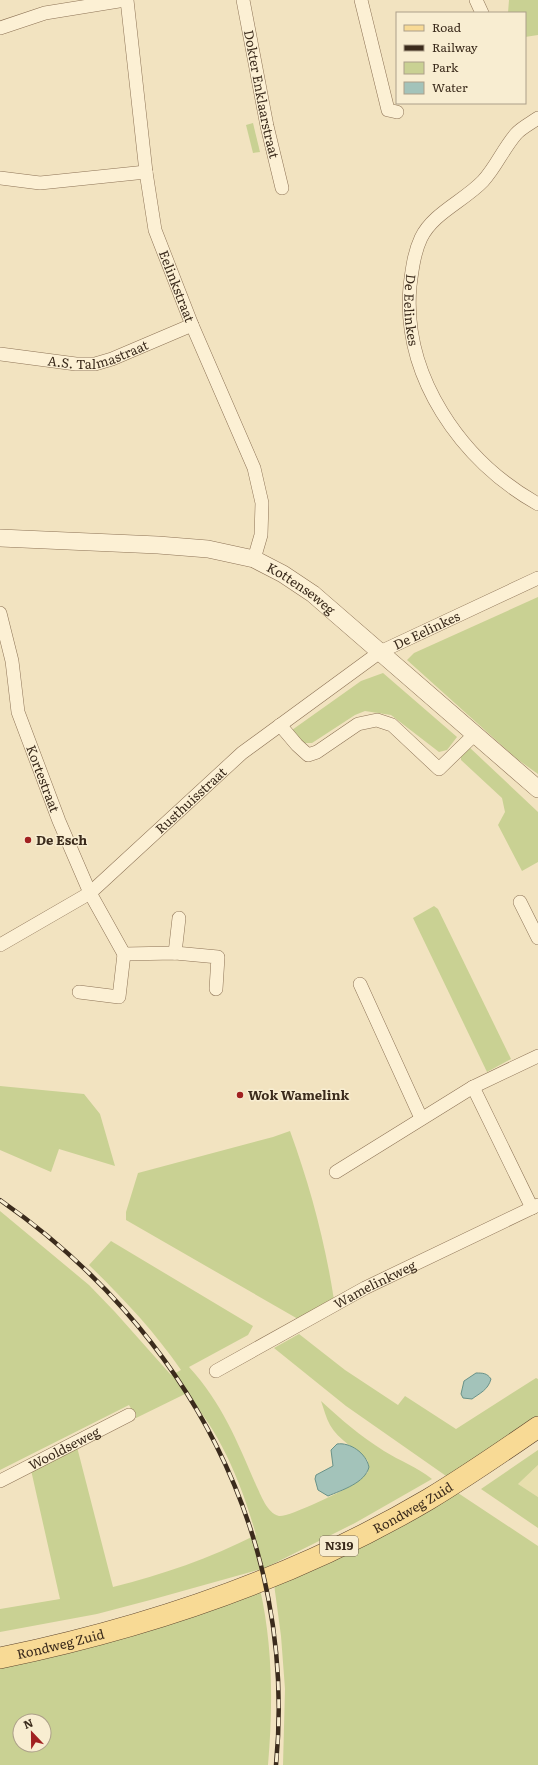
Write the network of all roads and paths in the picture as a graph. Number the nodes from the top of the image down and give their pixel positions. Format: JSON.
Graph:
{"nodes":[{"id":1,"x":126,"y":0,"type":"edge"},
{"id":2,"x":243,"y":0,"type":"edge"},
{"id":3,"x":361,"y":0,"type":"edge"},
{"id":4,"x":476,"y":0,"type":"edge"},
{"id":5,"x":482,"y":12,"type":"edge"},
{"id":6,"x":0,"y":28,"type":"edge"},
{"id":7,"x":397,"y":112,"type":"dead end"},
{"id":8,"x":538,"y":118,"type":"edge"},
{"id":9,"x":146,"y":172,"type":"junction"},
{"id":10,"x":0,"y":178,"type":"edge"},
{"id":11,"x":282,"y":188,"type":"dead end"},
{"id":12,"x":192,"y":325,"type":"junction"},
{"id":13,"x":0,"y":354,"type":"edge"},
{"id":14,"x":538,"y":504,"type":"edge"},
{"id":15,"x":0,"y":538,"type":"edge"},
{"id":16,"x":254,"y":559,"type":"junction"},
{"id":17,"x":538,"y":578,"type":"edge"},
{"id":18,"x":0,"y":613,"type":"edge"},
{"id":19,"x":380,"y":652,"type":"junction"},
{"id":20,"x":12,"y":661,"type":"junction"},
{"id":21,"x":0,"y":667,"type":"edge"},
{"id":22,"x":280,"y":725,"type":"junction"},
{"id":23,"x":475,"y":734,"type":"junction"},
{"id":24,"x":538,"y":789,"type":"edge"},
{"id":25,"x":90,"y":893,"type":"junction"},
{"id":26,"x":520,"y":902,"type":"dead end"},
{"id":27,"x":179,"y":918,"type":"dead end"},
{"id":28,"x":538,"y":938,"type":"edge"},
{"id":29,"x":0,"y":945,"type":"edge"},
{"id":30,"x":176,"y":953,"type":"junction"},
{"id":31,"x":124,"y":954,"type":"junction"},
{"id":32,"x":360,"y":984,"type":"dead end"},
{"id":33,"x":216,"y":989,"type":"dead end"},
{"id":34,"x":79,"y":992,"type":"dead end"},
{"id":35,"x":538,"y":1056,"type":"edge"},
{"id":36,"x":473,"y":1087,"type":"junction"},
{"id":37,"x":421,"y":1118,"type":"junction"},
{"id":38,"x":336,"y":1172,"type":"dead end"},
{"id":39,"x":535,"y":1207,"type":"edge"},
{"id":40,"x":216,"y":1370,"type":"dead end"},
{"id":41,"x":129,"y":1415,"type":"dead end"},
{"id":42,"x":538,"y":1427,"type":"edge"},
{"id":43,"x":0,"y":1481,"type":"edge"},
{"id":44,"x":122,"y":1629,"type":"junction"},
{"id":45,"x":0,"y":1646,"type":"edge"},
{"id":46,"x":0,"y":1658,"type":"edge"}],
"edges":[{"from":1,"to":6,"type":"street"},
{"from":1,"to":9,"type":"street","name":"Eelinkstraat"},
{"from":2,"to":11,"type":"street","name":"Dokter Enklaarstraat"},
{"from":3,"to":7,"type":"street"},
{"from":4,"to":5,"type":"street"},
{"from":8,"to":14,"type":"street","name":"De Eelinkes"},
{"from":9,"to":10,"type":"street"},
{"from":9,"to":12,"type":"street","name":"Eelinkstraat"},
{"from":12,"to":13,"type":"street","name":"A.S. Talmastraat"},
{"from":12,"to":16,"type":"street","name":"Eelinkstraat"},
{"from":15,"to":16,"type":"street","name":"Kottenseweg"},
{"from":16,"to":19,"type":"street","name":"Kottenseweg"},
{"from":17,"to":19,"type":"street","name":"De Eelinkes"},
{"from":18,"to":20,"type":"street","name":"Kortestraat"},
{"from":19,"to":22,"type":"street","name":"Rusthuisstraat"},
{"from":19,"to":23,"type":"street","name":"Kottenseweg"},
{"from":20,"to":21,"type":"street"},
{"from":20,"to":25,"type":"street","name":"Kortestraat"},
{"from":22,"to":23,"type":"street"},
{"from":22,"to":25,"type":"street","name":"Rusthuisstraat"},
{"from":23,"to":24,"type":"street","name":"Kottenseweg"},
{"from":25,"to":29,"type":"street","name":"Rusthuisstraat"},
{"from":25,"to":31,"type":"street","name":"Kortestraat"},
{"from":26,"to":28,"type":"street"},
{"from":27,"to":30,"type":"street"},
{"from":30,"to":31,"type":"street"},
{"from":30,"to":33,"type":"street"},
{"from":31,"to":34,"type":"street"},
{"from":32,"to":37,"type":"street"},
{"from":35,"to":36,"type":"street"},
{"from":36,"to":37,"type":"street"},
{"from":36,"to":39,"type":"street"},
{"from":37,"to":38,"type":"street"},
{"from":39,"to":40,"type":"street","name":"Wamelinkweg"},
{"from":41,"to":43,"type":"street","name":"Wooldseweg"},
{"from":42,"to":44,"type":"main road","name":"Rondweg Zuid","number":"N319"},
{"from":44,"to":45,"type":"main road","name":"Rondweg Zuid","number":"N319"},
{"from":44,"to":46,"type":"main road","name":"Rondweg Zuid","number":"N319"}]}
